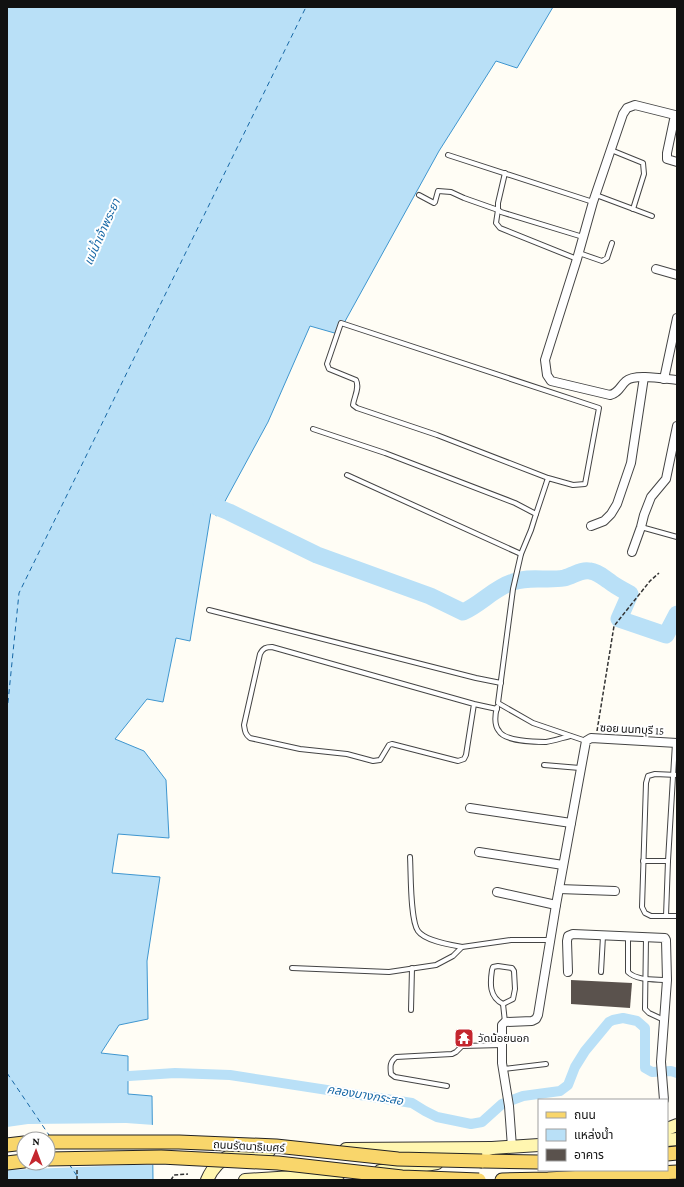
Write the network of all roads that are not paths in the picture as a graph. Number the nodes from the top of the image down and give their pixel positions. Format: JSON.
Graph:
{"nodes":[{"id":1,"x":611,"y":150,"type":"junction"},
{"id":2,"x":448,"y":154,"type":"dead end"},
{"id":3,"x":677,"y":162,"type":"edge"},
{"id":4,"x":505,"y":173,"type":"junction"},
{"id":5,"x":419,"y":196,"type":"dead end"},
{"id":6,"x":594,"y":199,"type":"junction"},
{"id":7,"x":633,"y":209,"type":"junction"},
{"id":8,"x":498,"y":210,"type":"junction"},
{"id":9,"x":652,"y":216,"type":"dead end"},
{"id":10,"x":583,"y":238,"type":"junction"},
{"id":11,"x":612,"y":243,"type":"dead end"},
{"id":12,"x":578,"y":256,"type":"junction"},
{"id":13,"x":656,"y":269,"type":"dead end"},
{"id":14,"x":677,"y":276,"type":"edge"},
{"id":15,"x":677,"y":318,"type":"edge"},
{"id":16,"x":644,"y":377,"type":"junction"},
{"id":17,"x":664,"y":379,"type":"junction"},
{"id":18,"x":677,"y":380,"type":"edge"},
{"id":19,"x":677,"y":426,"type":"edge"},
{"id":20,"x":312,"y":429,"type":"dead end"},
{"id":21,"x":347,"y":475,"type":"dead end"},
{"id":22,"x":548,"y":478,"type":"junction"},
{"id":23,"x":536,"y":514,"type":"junction"},
{"id":24,"x":591,"y":526,"type":"dead end"},
{"id":25,"x":641,"y":527,"type":"junction"},
{"id":26,"x":677,"y":537,"type":"edge"},
{"id":27,"x":632,"y":552,"type":"dead end"},
{"id":28,"x":521,"y":554,"type":"junction"},
{"id":29,"x":209,"y":610,"type":"dead end"},
{"id":30,"x":501,"y":683,"type":"junction"},
{"id":31,"x":498,"y":703,"type":"junction"},
{"id":32,"x":474,"y":704,"type":"junction"},
{"id":33,"x":497,"y":709,"type":"junction"},
{"id":34,"x":570,"y":736,"type":"junction"},
{"id":35,"x":586,"y":742,"type":"junction"},
{"id":36,"x":676,"y":743,"type":"edge"},
{"id":37,"x":544,"y":765,"type":"dead end"},
{"id":38,"x":580,"y":768,"type":"junction"},
{"id":39,"x":675,"y":774,"type":"edge"},
{"id":40,"x":470,"y":808,"type":"dead end"},
{"id":41,"x":571,"y":823,"type":"junction"},
{"id":42,"x":479,"y":852,"type":"dead end"},
{"id":43,"x":410,"y":857,"type":"dead end"},
{"id":44,"x":643,"y":861,"type":"junction"},
{"id":45,"x":668,"y":861,"type":"junction"},
{"id":46,"x":563,"y":865,"type":"junction"},
{"id":47,"x":559,"y":889,"type":"junction"},
{"id":48,"x":615,"y":891,"type":"dead end"},
{"id":49,"x":497,"y":892,"type":"dead end"},
{"id":50,"x":556,"y":905,"type":"junction"},
{"id":51,"x":666,"y":916,"type":"junction"},
{"id":52,"x":677,"y":916,"type":"edge"},
{"id":53,"x":603,"y":936,"type":"junction"},
{"id":54,"x":628,"y":936,"type":"junction"},
{"id":55,"x":646,"y":937,"type":"junction"},
{"id":56,"x":550,"y":940,"type":"junction"},
{"id":57,"x":462,"y":947,"type":"junction"},
{"id":58,"x":292,"y":968,"type":"dead end"},
{"id":59,"x":412,"y":968,"type":"junction"},
{"id":60,"x":568,"y":972,"type":"dead end"},
{"id":61,"x":601,"y":972,"type":"dead end"},
{"id":62,"x":645,"y":979,"type":"junction"},
{"id":63,"x":667,"y":980,"type":"junction"},
{"id":64,"x":503,"y":1004,"type":"junction"},
{"id":65,"x":411,"y":1010,"type":"dead end"},
{"id":66,"x":665,"y":1020,"type":"junction"},
{"id":67,"x":505,"y":1022,"type":"junction"},
{"id":68,"x":502,"y":1045,"type":"junction"},
{"id":69,"x":546,"y":1064,"type":"dead end"},
{"id":70,"x":503,"y":1069,"type":"junction"},
{"id":71,"x":447,"y":1086,"type":"dead end"},
{"id":72,"x":664,"y":1099,"type":"edge"},
{"id":73,"x":677,"y":1124,"type":"edge"},
{"id":74,"x":668,"y":1128,"type":"edge"},
{"id":75,"x":56,"y":1142,"type":"edge"},
{"id":76,"x":538,"y":1146,"type":"edge"},
{"id":77,"x":512,"y":1147,"type":"junction"},
{"id":78,"x":492,"y":1148,"type":"junction"},
{"id":79,"x":56,"y":1160,"type":"edge"},
{"id":80,"x":538,"y":1162,"type":"edge"},
{"id":81,"x":677,"y":1172,"type":"edge"},
{"id":82,"x":207,"y":1180,"type":"edge"},
{"id":83,"x":245,"y":1180,"type":"edge"},
{"id":84,"x":479,"y":1180,"type":"edge"},
{"id":85,"x":502,"y":1180,"type":"edge"}],
"edges":[{"from":1,"to":3,"type":"street"},
{"from":1,"to":6,"type":"street"},
{"from":1,"to":7,"type":"lane"},
{"from":2,"to":4,"type":"lane"},
{"from":4,"to":6,"type":"lane"},
{"from":4,"to":8,"type":"lane"},
{"from":5,"to":8,"type":"lane"},
{"from":6,"to":7,"type":"lane"},
{"from":6,"to":10,"type":"street"},
{"from":7,"to":9,"type":"lane"},
{"from":8,"to":10,"type":"lane"},
{"from":8,"to":12,"type":"lane"},
{"from":10,"to":12,"type":"street"},
{"from":11,"to":12,"type":"lane"},
{"from":12,"to":16,"type":"street"},
{"from":13,"to":14,"type":"street"},
{"from":15,"to":17,"type":"street"},
{"from":16,"to":17,"type":"street"},
{"from":16,"to":24,"type":"street"},
{"from":17,"to":18,"type":"street"},
{"from":19,"to":25,"type":"street"},
{"from":20,"to":23,"type":"lane"},
{"from":21,"to":28,"type":"lane"},
{"from":22,"to":22,"type":"lane"},
{"from":22,"to":23,"type":"lane"},
{"from":23,"to":28,"type":"lane"},
{"from":25,"to":26,"type":"lane"},
{"from":25,"to":27,"type":"street"},
{"from":28,"to":30,"type":"lane"},
{"from":29,"to":30,"type":"lane"},
{"from":30,"to":31,"type":"lane"},
{"from":31,"to":33,"type":"lane"},
{"from":31,"to":34,"type":"lane"},
{"from":32,"to":32,"type":"lane"},
{"from":32,"to":33,"type":"lane"},
{"from":33,"to":34,"type":"lane"},
{"from":34,"to":35,"type":"lane"},
{"from":35,"to":36,"type":"street","name":"ซอย นนทบุรี 15"},
{"from":35,"to":38,"type":"street"},
{"from":36,"to":39,"type":"lane"},
{"from":37,"to":38,"type":"lane"},
{"from":38,"to":41,"type":"street"},
{"from":39,"to":44,"type":"lane"},
{"from":39,"to":45,"type":"lane"},
{"from":40,"to":41,"type":"street"},
{"from":41,"to":46,"type":"street"},
{"from":42,"to":46,"type":"street"},
{"from":43,"to":57,"type":"lane"},
{"from":44,"to":45,"type":"lane"},
{"from":44,"to":51,"type":"lane"},
{"from":45,"to":51,"type":"lane"},
{"from":46,"to":47,"type":"street"},
{"from":47,"to":48,"type":"street"},
{"from":47,"to":50,"type":"street"},
{"from":49,"to":50,"type":"street"},
{"from":50,"to":56,"type":"street"},
{"from":51,"to":52,"type":"lane"},
{"from":53,"to":54,"type":"street"},
{"from":53,"to":60,"type":"street"},
{"from":53,"to":61,"type":"lane"},
{"from":54,"to":55,"type":"street"},
{"from":54,"to":62,"type":"lane"},
{"from":55,"to":62,"type":"lane"},
{"from":55,"to":63,"type":"street"},
{"from":56,"to":57,"type":"lane"},
{"from":56,"to":67,"type":"street"},
{"from":57,"to":59,"type":"lane"},
{"from":58,"to":59,"type":"lane"},
{"from":59,"to":65,"type":"lane"},
{"from":62,"to":63,"type":"lane"},
{"from":62,"to":66,"type":"lane"},
{"from":63,"to":66,"type":"street"},
{"from":64,"to":64,"type":"lane"},
{"from":64,"to":67,"type":"lane"},
{"from":66,"to":72,"type":"street"},
{"from":67,"to":68,"type":"street"},
{"from":68,"to":70,"type":"street"},
{"from":68,"to":71,"type":"lane"},
{"from":69,"to":70,"type":"lane"},
{"from":70,"to":77,"type":"street"},
{"from":73,"to":74,"type":"main road"},
{"from":75,"to":80,"type":"main road","name":"ถนนรัตนาธิเบศร์","bridge":true},
{"from":76,"to":77,"type":"main road"},
{"from":77,"to":78,"type":"main road"},
{"from":78,"to":82,"type":"main road"},
{"from":78,"to":83,"type":"main road"},
{"from":79,"to":84,"type":"main road","name":"ถนนรัตนาธิเบศร์","bridge":true},
{"from":81,"to":85,"type":"main road"}]}
